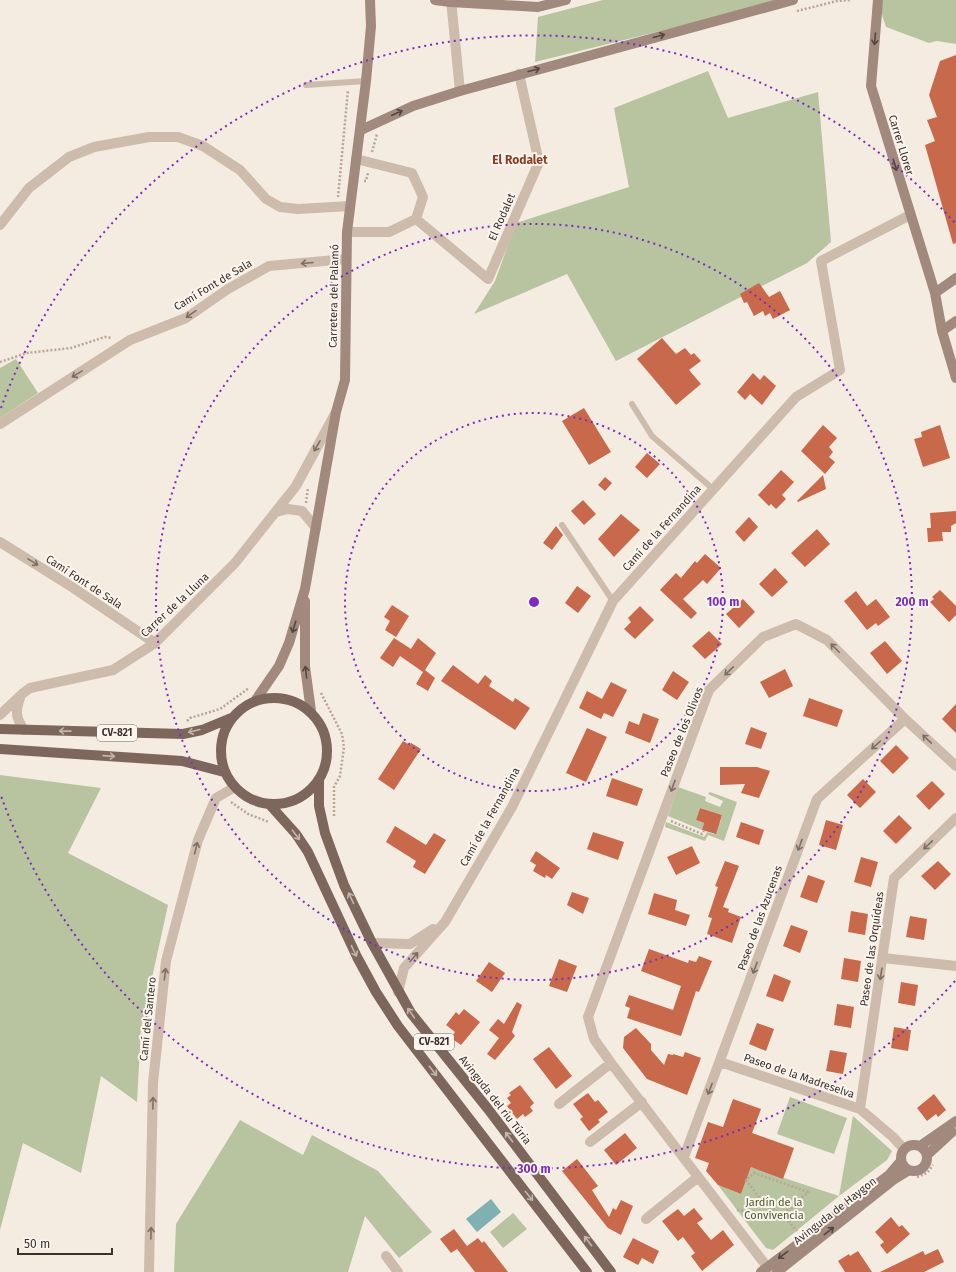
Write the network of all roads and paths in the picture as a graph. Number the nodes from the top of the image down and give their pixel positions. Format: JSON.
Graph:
{"nodes":[{"id":1,"x":370,"y":0,"type":"edge"},
{"id":2,"x":435,"y":0,"type":"edge"},
{"id":3,"x":566,"y":0,"type":"edge"},
{"id":4,"x":793,"y":0,"type":"edge"},
{"id":5,"x":851,"y":0,"type":"edge"},
{"id":6,"x":878,"y":0,"type":"edge"},
{"id":7,"x":450,"y":1,"type":"edge"},
{"id":8,"x":791,"y":13,"type":"dead end"},
{"id":9,"x":519,"y":74,"type":"junction"},
{"id":10,"x":366,"y":81,"type":"junction"},
{"id":11,"x":348,"y":82,"type":"junction"},
{"id":12,"x":306,"y":85,"type":"dead end"},
{"id":13,"x":460,"y":90,"type":"junction"},
{"id":14,"x":361,"y":130,"type":"junction"},
{"id":15,"x":378,"y":132,"type":"dead end"},
{"id":16,"x":356,"y":160,"type":"junction"},
{"id":17,"x":370,"y":163,"type":"junction"},
{"id":18,"x":340,"y":178,"type":"junction"},
{"id":19,"x":353,"y":180,"type":"junction"},
{"id":20,"x":338,"y":196,"type":"junction"},
{"id":21,"x":332,"y":197,"type":"dead end"},
{"id":22,"x":350,"y":206,"type":"junction"},
{"id":23,"x":337,"y":207,"type":"junction"},
{"id":24,"x":910,"y":215,"type":"junction"},
{"id":25,"x":416,"y":219,"type":"junction"},
{"id":26,"x":0,"y":224,"type":"edge"},
{"id":27,"x":347,"y":232,"type":"junction"},
{"id":28,"x":346,"y":259,"type":"junction"},
{"id":29,"x":956,"y":278,"type":"edge"},
{"id":30,"x":935,"y":293,"type":"junction"},
{"id":31,"x":956,"y":321,"type":"edge"},
{"id":32,"x":942,"y":332,"type":"junction"},
{"id":33,"x":130,"y":340,"type":"junction"},
{"id":34,"x":0,"y":362,"type":"edge"},
{"id":35,"x":956,"y":378,"type":"edge"},
{"id":36,"x":632,"y":404,"type":"dead end"},
{"id":37,"x":336,"y":412,"type":"junction"},
{"id":38,"x":0,"y":424,"type":"edge"},
{"id":39,"x":310,"y":481,"type":"dead end"},
{"id":40,"x":713,"y":489,"type":"junction"},
{"id":41,"x":276,"y":512,"type":"junction"},
{"id":42,"x":306,"y":515,"type":"junction"},
{"id":43,"x":562,"y":525,"type":"dead end"},
{"id":44,"x":316,"y":528,"type":"junction"},
{"id":45,"x":0,"y":542,"type":"edge"},
{"id":46,"x":305,"y":589,"type":"junction"},
{"id":47,"x":613,"y":601,"type":"junction"},
{"id":48,"x":155,"y":643,"type":"junction"},
{"id":49,"x":252,"y":686,"type":"dead end"},
{"id":50,"x":320,"y":689,"type":"dead end"},
{"id":51,"x":22,"y":694,"type":"junction"},
{"id":52,"x":255,"y":701,"type":"junction"},
{"id":53,"x":311,"y":711,"type":"junction"},
{"id":54,"x":0,"y":715,"type":"edge"},
{"id":55,"x":231,"y":718,"type":"junction"},
{"id":56,"x":905,"y":719,"type":"junction"},
{"id":57,"x":0,"y":729,"type":"edge"},
{"id":58,"x":24,"y":730,"type":"junction"},
{"id":59,"x":183,"y":734,"type":"junction"},
{"id":60,"x":0,"y":749,"type":"edge"},
{"id":61,"x":956,"y":766,"type":"edge"},
{"id":62,"x":224,"y":772,"type":"junction"},
{"id":63,"x":319,"y":779,"type":"junction"},
{"id":64,"x":234,"y":787,"type":"junction"},
{"id":65,"x":222,"y":794,"type":"junction"},
{"id":66,"x":270,"y":806,"type":"junction"},
{"id":67,"x":662,"y":817,"type":"junction"},
{"id":68,"x":956,"y":818,"type":"edge"},
{"id":69,"x":274,"y":823,"type":"dead end"},
{"id":70,"x":704,"y":831,"type":"dead end"},
{"id":71,"x":325,"y":833,"type":"junction"},
{"id":72,"x":444,"y":922,"type":"junction"},
{"id":73,"x":372,"y":943,"type":"junction"},
{"id":74,"x":883,"y":958,"type":"junction"},
{"id":75,"x":956,"y":966,"type":"edge"},
{"id":76,"x":398,"y":992,"type":"junction"},
{"id":77,"x":720,"y":1062,"type":"junction"},
{"id":78,"x":611,"y":1063,"type":"junction"},
{"id":79,"x":642,"y":1102,"type":"junction"},
{"id":80,"x":559,"y":1104,"type":"dead end"},
{"id":81,"x":860,"y":1109,"type":"junction"},
{"id":82,"x":956,"y":1121,"type":"edge"},
{"id":83,"x":956,"y":1130,"type":"edge"},
{"id":84,"x":590,"y":1142,"type":"dead end"},
{"id":85,"x":920,"y":1146,"type":"junction"},
{"id":86,"x":904,"y":1149,"type":"junction"},
{"id":87,"x":927,"y":1155,"type":"junction"},
{"id":88,"x":684,"y":1157,"type":"junction"},
{"id":89,"x":901,"y":1161,"type":"junction"},
{"id":90,"x":909,"y":1170,"type":"junction"},
{"id":91,"x":698,"y":1178,"type":"junction"},
{"id":92,"x":736,"y":1209,"type":"dead end"},
{"id":93,"x":783,"y":1215,"type":"junction"},
{"id":94,"x":646,"y":1219,"type":"dead end"},
{"id":95,"x":804,"y":1239,"type":"junction"},
{"id":96,"x":386,"y":1256,"type":"dead end"},
{"id":97,"x":766,"y":1270,"type":"edge"},
{"id":98,"x":149,"y":1272,"type":"edge"},
{"id":99,"x":398,"y":1272,"type":"edge"},
{"id":100,"x":588,"y":1272,"type":"edge"},
{"id":101,"x":611,"y":1272,"type":"edge"},
{"id":102,"x":777,"y":1272,"type":"edge"}],
"edges":[{"from":1,"to":10,"type":"street","name":"Carretera del Palamó"},
{"from":2,"to":7,"type":"street"},
{"from":3,"to":7,"type":"street"},
{"from":9,"to":4,"type":"street","one_way":true},
{"from":5,"to":8,"type":"path"},
{"from":6,"to":24,"type":"street","name":"Carrer Llorer","one_way":true},
{"from":7,"to":13,"type":"street"},
{"from":9,"to":13,"type":"street"},
{"from":9,"to":25,"type":"street","name":"El Rodalet"},
{"from":10,"to":11,"type":"lane"},
{"from":10,"to":14,"type":"street","name":"Carretera del Palamó"},
{"from":11,"to":12,"type":"lane"},
{"from":11,"to":18,"type":"path"},
{"from":14,"to":13,"type":"street","one_way":true},
{"from":14,"to":16,"type":"street","name":"Carretera del Palamó"},
{"from":15,"to":17,"type":"path"},
{"from":16,"to":17,"type":"street"},
{"from":16,"to":19,"type":"street","name":"Carretera del Palamó"},
{"from":17,"to":19,"type":"path"},
{"from":17,"to":25,"type":"street"},
{"from":18,"to":19,"type":"path"},
{"from":18,"to":20,"type":"path"},
{"from":19,"to":22,"type":"street","name":"Carretera del Palamó"},
{"from":20,"to":21,"type":"path"},
{"from":20,"to":23,"type":"path"},
{"from":22,"to":23,"type":"street"},
{"from":22,"to":27,"type":"street","name":"Carretera del Palamó"},
{"from":23,"to":26,"type":"street"},
{"from":24,"to":30,"type":"street","name":"Carrer Llorer"},
{"from":24,"to":40,"type":"street","name":"Camí de la Fernandina"},
{"from":25,"to":27,"type":"street"},
{"from":27,"to":28,"type":"street","name":"Carretera del Palamó"},
{"from":28,"to":33,"type":"street","name":"Camí Font de Sala","one_way":true},
{"from":28,"to":37,"type":"street","name":"Carretera del Palamó"},
{"from":29,"to":30,"type":"street"},
{"from":30,"to":32,"type":"street","name":"Carrer Llorer"},
{"from":31,"to":32,"type":"street"},
{"from":32,"to":35,"type":"street","name":"Carrer Llorer"},
{"from":33,"to":34,"type":"path"},
{"from":33,"to":38,"type":"street","name":"Camí Font de Sala","one_way":true},
{"from":36,"to":40,"type":"lane"},
{"from":37,"to":41,"type":"street","name":"Carrer de la Lluna","one_way":true},
{"from":37,"to":44,"type":"street","name":"Carretera del Palamó"},
{"from":39,"to":42,"type":"path"},
{"from":40,"to":47,"type":"street","name":"Camí de la Fernandina"},
{"from":41,"to":42,"type":"street"},
{"from":41,"to":48,"type":"street","name":"Carrer de la Lluna"},
{"from":42,"to":44,"type":"street"},
{"from":43,"to":47,"type":"lane"},
{"from":44,"to":46,"type":"street","name":"Carretera del Palamó"},
{"from":45,"to":48,"type":"street","name":"Camí Font de Sala","one_way":true},
{"from":46,"to":52,"type":"street","name":"Carretera del Palamó","one_way":true},
{"from":53,"to":46,"type":"street","name":"Carretera del Palamó","one_way":true},
{"from":47,"to":72,"type":"street","name":"Camí de la Fernandina"},
{"from":48,"to":51,"type":"street","name":"Carrer de la Lluna"},
{"from":49,"to":59,"type":"path"},
{"from":50,"to":71,"type":"path"},
{"from":51,"to":54,"type":"street","name":"Carrer de la Lluna"},
{"from":51,"to":58,"type":"street"},
{"from":52,"to":53,"type":"main road","number":"CV-821"},
{"from":52,"to":55,"type":"main road","number":"CV-821"},
{"from":53,"to":63,"type":"main road","number":"CV-821"},
{"from":55,"to":59,"type":"main road","number":"CV-821","one_way":true},
{"from":55,"to":62,"type":"main road","number":"CV-821"},
{"from":61,"to":56,"type":"street","name":"Paseo de los Olivos","one_way":true},
{"from":56,"to":67,"type":"street","name":"Paseo de los Olivos","one_way":true},
{"from":56,"to":77,"type":"street","name":"Paseo de las Azucenas","one_way":true},
{"from":57,"to":58,"type":"main road","number":"CV-821"},
{"from":59,"to":58,"type":"main road","number":"CV-821","one_way":true},
{"from":60,"to":62,"type":"main road","number":"CV-821","one_way":true},
{"from":62,"to":64,"type":"main road","number":"CV-821"},
{"from":63,"to":66,"type":"main road","number":"CV-821"},
{"from":63,"to":71,"type":"main road","name":"Avinguda del riu Túria","number":"CV-821"},
{"from":64,"to":65,"type":"street","name":"Camí del Santero"},
{"from":64,"to":66,"type":"main road","number":"CV-821"},
{"from":65,"to":69,"type":"path"},
{"from":98,"to":65,"type":"street","name":"Camí del Santero","one_way":true},
{"from":66,"to":100,"type":"main road","number":"CV-821","one_way":true},
{"from":67,"to":70,"type":"path"},
{"from":67,"to":78,"type":"street","name":"Paseo de los Olivos"},
{"from":68,"to":74,"type":"street","name":"Paseo de las Orquídeas","one_way":true},
{"from":73,"to":71,"type":"main road","name":"Avinguda del riu Túria","number":"CV-821","one_way":true},
{"from":72,"to":73,"type":"street"},
{"from":76,"to":72,"type":"street","name":"Camí de la Fernandina","one_way":true},
{"from":73,"to":76,"type":"main road","name":"Avinguda del riu Túria","number":"CV-821"},
{"from":74,"to":75,"type":"street"},
{"from":74,"to":81,"type":"street","name":"Paseo de las Orquídeas","one_way":true},
{"from":101,"to":76,"type":"main road","name":"Avinguda del riu Túria","number":"CV-821","one_way":true},
{"from":77,"to":81,"type":"street","name":"Paseo de la Madreselva"},
{"from":77,"to":88,"type":"street","name":"Paseo de las Azucenas","one_way":true},
{"from":78,"to":79,"type":"street","name":"Paseo de los Olivos"},
{"from":78,"to":80,"type":"street"},
{"from":79,"to":84,"type":"street"},
{"from":79,"to":88,"type":"street","name":"Paseo de los Olivos"},
{"from":81,"to":86,"type":"street","name":"Paseo de la Madreselva"},
{"from":82,"to":85,"type":"street"},
{"from":83,"to":87,"type":"street"},
{"from":85,"to":86,"type":"street"},
{"from":85,"to":87,"type":"street"},
{"from":86,"to":89,"type":"street"},
{"from":87,"to":90,"type":"street"},
{"from":88,"to":91,"type":"street","name":"Paseo de los Olivos"},
{"from":89,"to":90,"type":"street"},
{"from":89,"to":95,"type":"street","name":"Avinguda de Haygon"},
{"from":102,"to":90,"type":"street","name":"Avinguda de Haygon","one_way":true},
{"from":91,"to":94,"type":"street"},
{"from":91,"to":97,"type":"street","name":"Paseo de los Olivos"},
{"from":92,"to":93,"type":"path"},
{"from":93,"to":93,"type":"path"},
{"from":93,"to":95,"type":"path"},
{"from":95,"to":97,"type":"street","name":"Avinguda de Haygon","one_way":true},
{"from":96,"to":99,"type":"street"}]}
